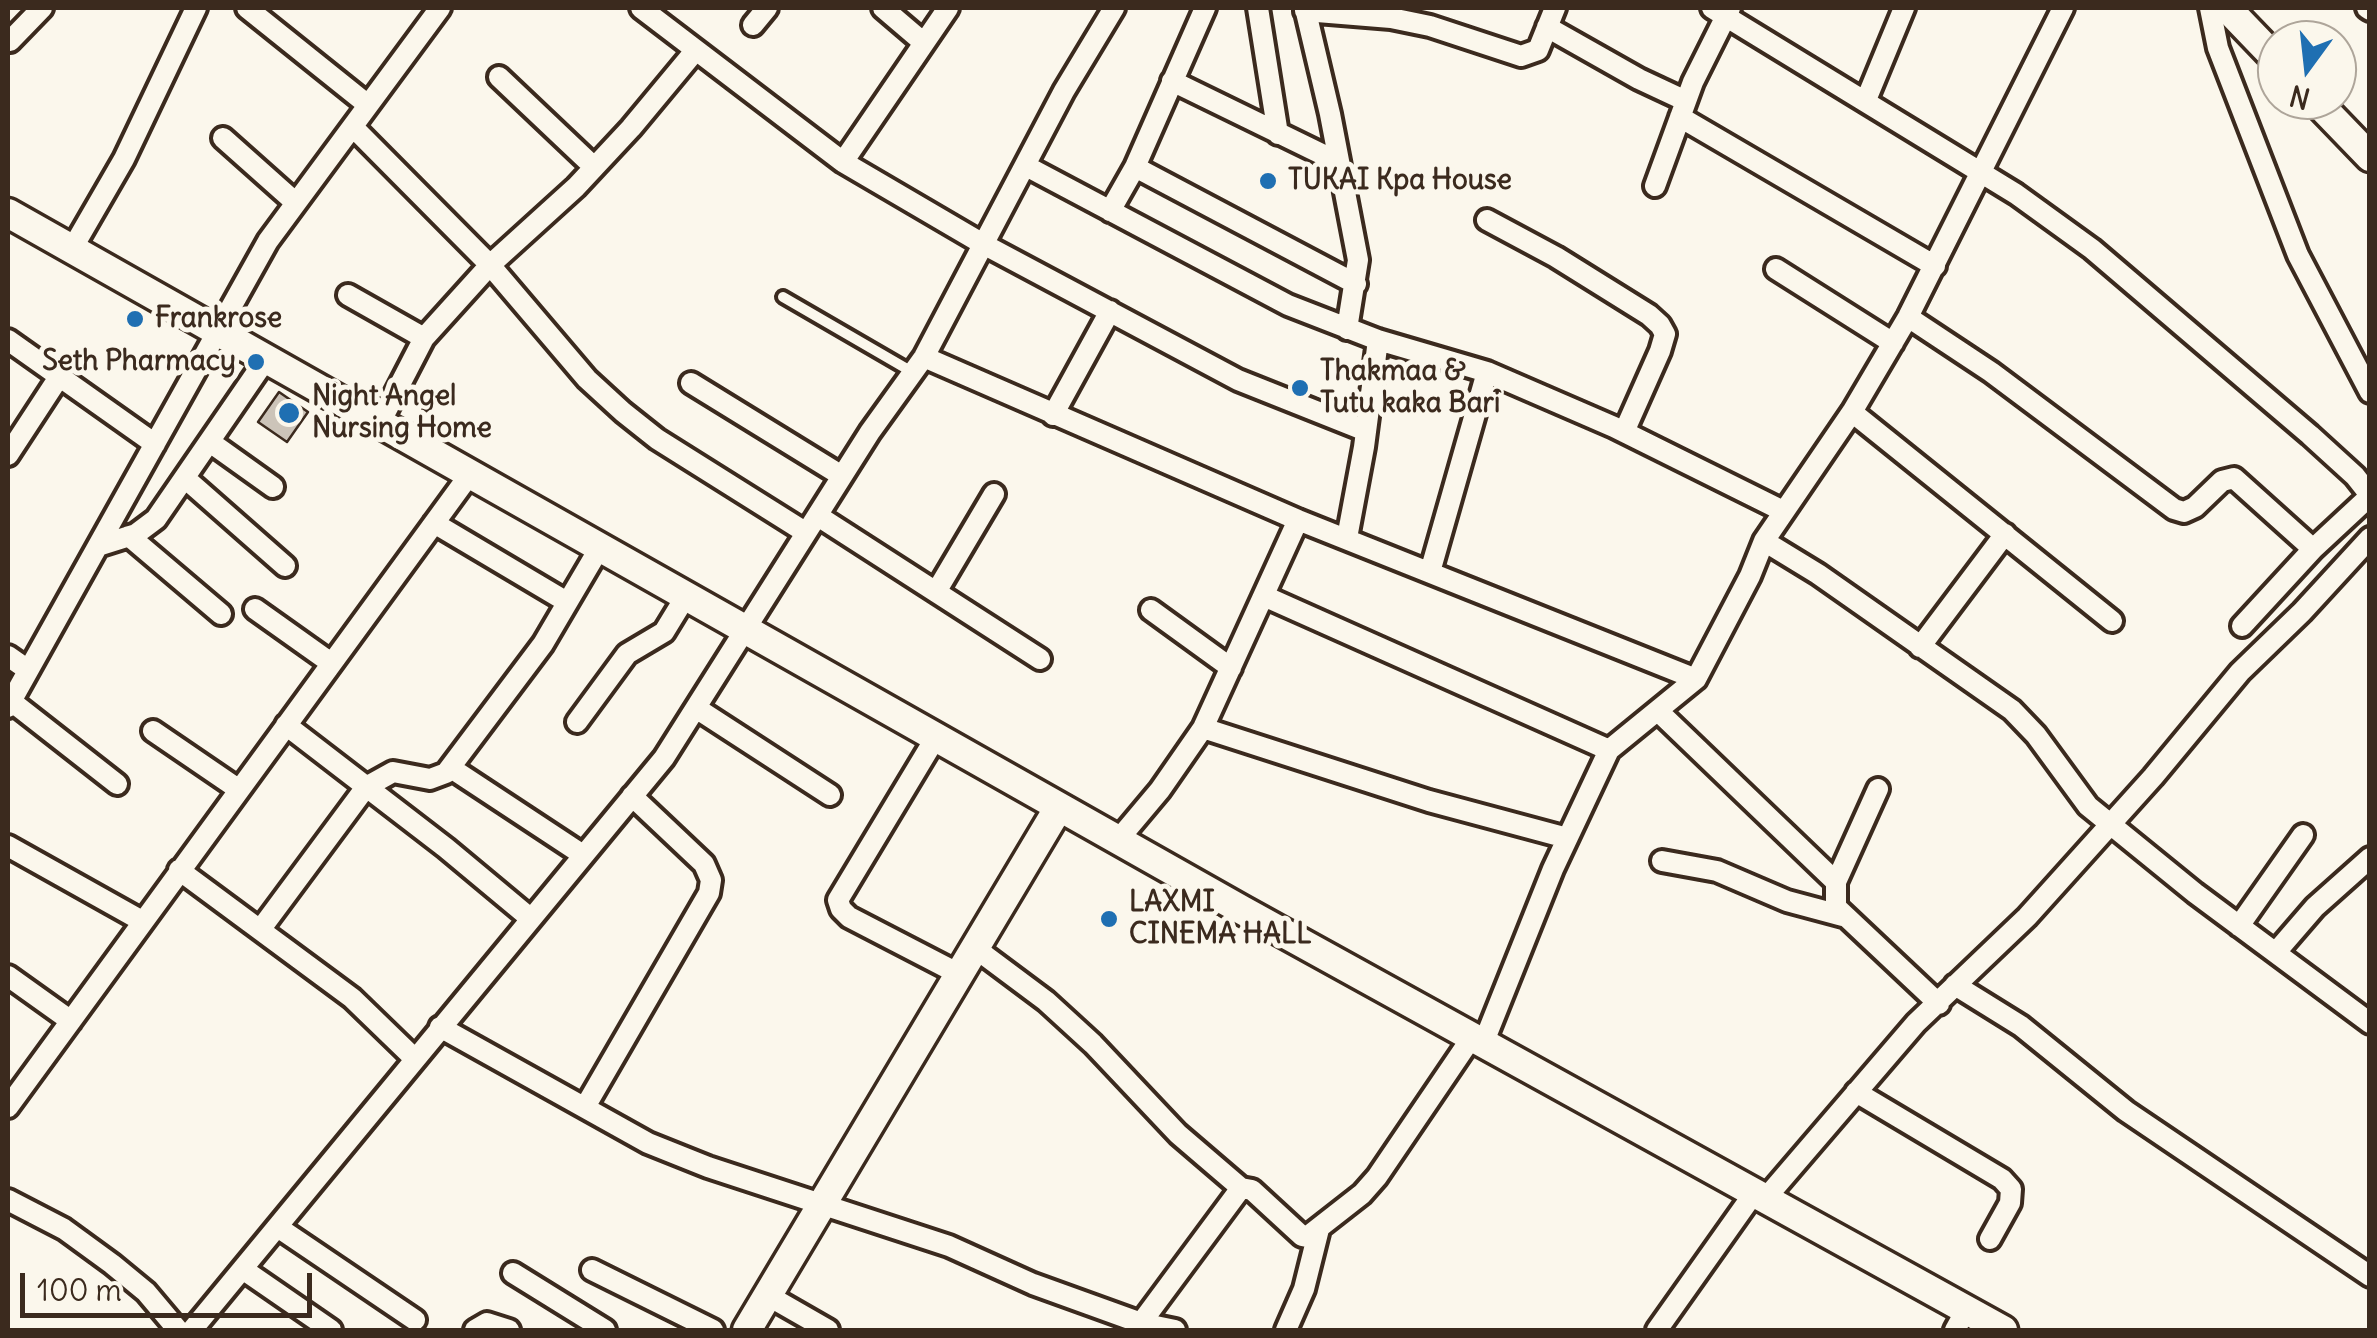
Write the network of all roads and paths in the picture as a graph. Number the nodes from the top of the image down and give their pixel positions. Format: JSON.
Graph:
{"nodes":[{"id":1,"x":42,"y":8,"type":"edge"},
{"id":2,"x":196,"y":8,"type":"edge"},
{"id":3,"x":247,"y":8,"type":"edge"},
{"id":4,"x":440,"y":8,"type":"edge"},
{"id":5,"x":641,"y":8,"type":"edge"},
{"id":6,"x":768,"y":8,"type":"edge"},
{"id":7,"x":883,"y":8,"type":"edge"},
{"id":8,"x":948,"y":8,"type":"edge"},
{"id":9,"x":1114,"y":8,"type":"edge"},
{"id":10,"x":1205,"y":8,"type":"edge"},
{"id":11,"x":1258,"y":8,"type":"edge"},
{"id":12,"x":1904,"y":8,"type":"edge"},
{"id":13,"x":2063,"y":8,"type":"edge"},
{"id":14,"x":2210,"y":8,"type":"edge"},
{"id":15,"x":2227,"y":8,"type":"edge"},
{"id":16,"x":1305,"y":9,"type":"edge"},
{"id":17,"x":1722,"y":10,"type":"edge"},
{"id":18,"x":1551,"y":18,"type":"edge"},
{"id":19,"x":754,"y":25,"type":"dead end"},
{"id":20,"x":2257,"y":39,"type":"edge"},
{"id":21,"x":10,"y":41,"type":"dead end"},
{"id":22,"x":924,"y":43,"type":"junction"},
{"id":23,"x":695,"y":50,"type":"junction"},
{"id":24,"x":499,"y":77,"type":"dead end"},
{"id":25,"x":1172,"y":80,"type":"junction"},
{"id":26,"x":1866,"y":100,"type":"junction"},
{"id":27,"x":368,"y":106,"type":"junction"},
{"id":28,"x":1683,"y":109,"type":"junction"},
{"id":29,"x":2335,"y":120,"type":"edge"},
{"id":30,"x":352,"y":126,"type":"junction"},
{"id":31,"x":1278,"y":134,"type":"junction"},
{"id":32,"x":222,"y":138,"type":"dead end"},
{"id":33,"x":2370,"y":156,"type":"edge"},
{"id":34,"x":843,"y":162,"type":"junction"},
{"id":35,"x":1338,"y":162,"type":"junction"},
{"id":36,"x":1026,"y":166,"type":"junction"},
{"id":37,"x":1135,"y":167,"type":"junction"},
{"id":38,"x":594,"y":168,"type":"junction"},
{"id":39,"x":1982,"y":174,"type":"junction"},
{"id":40,"x":1656,"y":186,"type":"dead end"},
{"id":41,"x":296,"y":203,"type":"junction"},
{"id":42,"x":1110,"y":211,"type":"junction"},
{"id":43,"x":8,"y":213,"type":"edge"},
{"id":44,"x":1487,"y":220,"type":"dead end"},
{"id":45,"x":983,"y":244,"type":"junction"},
{"id":46,"x":72,"y":250,"type":"junction"},
{"id":47,"x":490,"y":265,"type":"junction"},
{"id":48,"x":1935,"y":266,"type":"junction"},
{"id":49,"x":1776,"y":269,"type":"dead end"},
{"id":50,"x":1356,"y":284,"type":"junction"},
{"id":51,"x":348,"y":295,"type":"dead end"},
{"id":52,"x":783,"y":297,"type":"dead end"},
{"id":53,"x":1110,"y":311,"type":"junction"},
{"id":54,"x":1908,"y":317,"type":"junction"},
{"id":55,"x":1347,"y":329,"type":"junction"},
{"id":56,"x":217,"y":332,"type":"junction"},
{"id":57,"x":424,"y":338,"type":"junction"},
{"id":58,"x":1378,"y":340,"type":"junction"},
{"id":59,"x":1893,"y":343,"type":"junction"},
{"id":60,"x":10,"y":348,"type":"edge"},
{"id":61,"x":266,"y":359,"type":"junction"},
{"id":62,"x":919,"y":365,"type":"junction"},
{"id":63,"x":1487,"y":372,"type":"junction"},
{"id":64,"x":60,"y":376,"type":"junction"},
{"id":65,"x":690,"y":383,"type":"dead end"},
{"id":66,"x":2370,"y":392,"type":"edge"},
{"id":67,"x":1852,"y":412,"type":"junction"},
{"id":68,"x":1053,"y":415,"type":"junction"},
{"id":69,"x":380,"y":423,"type":"junction"},
{"id":70,"x":1366,"y":432,"type":"junction"},
{"id":71,"x":1624,"y":432,"type":"junction"},
{"id":72,"x":210,"y":442,"type":"junction"},
{"id":73,"x":155,"y":444,"type":"junction"},
{"id":74,"x":8,"y":455,"type":"edge"},
{"id":75,"x":470,"y":474,"type":"junction"},
{"id":76,"x":842,"y":476,"type":"junction"},
{"id":77,"x":186,"y":479,"type":"junction"},
{"id":78,"x":273,"y":487,"type":"dead end"},
{"id":79,"x":994,"y":494,"type":"dead end"},
{"id":80,"x":2370,"y":495,"type":"edge"},
{"id":81,"x":1784,"y":511,"type":"junction"},
{"id":82,"x":1298,"y":520,"type":"junction"},
{"id":83,"x":434,"y":523,"type":"junction"},
{"id":84,"x":812,"y":524,"type":"junction"},
{"id":85,"x":2005,"y":534,"type":"junction"},
{"id":86,"x":129,"y":536,"type":"junction"},
{"id":87,"x":1347,"y":538,"type":"junction"},
{"id":88,"x":2370,"y":538,"type":"edge"},
{"id":89,"x":1764,"y":541,"type":"junction"},
{"id":90,"x":98,"y":546,"type":"junction"},
{"id":91,"x":600,"y":547,"type":"junction"},
{"id":92,"x":2313,"y":549,"type":"junction"},
{"id":93,"x":285,"y":566,"type":"dead end"},
{"id":94,"x":1430,"y":572,"type":"junction"},
{"id":95,"x":936,"y":592,"type":"junction"},
{"id":96,"x":686,"y":596,"type":"junction"},
{"id":97,"x":1264,"y":596,"type":"junction"},
{"id":98,"x":567,"y":602,"type":"junction"},
{"id":99,"x":255,"y":609,"type":"dead end"},
{"id":100,"x":1150,"y":610,"type":"dead end"},
{"id":101,"x":221,"y":614,"type":"dead end"},
{"id":102,"x":2112,"y":621,"type":"dead end"},
{"id":103,"x":2242,"y":626,"type":"dead end"},
{"id":104,"x":744,"y":629,"type":"junction"},
{"id":105,"x":1920,"y":647,"type":"junction"},
{"id":106,"x":8,"y":656,"type":"edge"},
{"id":107,"x":1040,"y":659,"type":"dead end"},
{"id":108,"x":331,"y":663,"type":"junction"},
{"id":109,"x":1232,"y":668,"type":"junction"},
{"id":110,"x":28,"y":670,"type":"junction"},
{"id":111,"x":1696,"y":679,"type":"junction"},
{"id":112,"x":9,"y":704,"type":"edge"},
{"id":113,"x":696,"y":708,"type":"junction"},
{"id":114,"x":1658,"y":711,"type":"junction"},
{"id":115,"x":577,"y":722,"type":"dead end"},
{"id":116,"x":286,"y":725,"type":"junction"},
{"id":117,"x":1204,"y":728,"type":"junction"},
{"id":118,"x":153,"y":731,"type":"dead end"},
{"id":119,"x":936,"y":737,"type":"junction"},
{"id":120,"x":1609,"y":750,"type":"junction"},
{"id":121,"x":450,"y":768,"type":"junction"},
{"id":122,"x":117,"y":784,"type":"dead end"},
{"id":123,"x":366,"y":787,"type":"junction"},
{"id":124,"x":238,"y":790,"type":"junction"},
{"id":125,"x":1878,"y":790,"type":"dead end"},
{"id":126,"x":830,"y":795,"type":"dead end"},
{"id":127,"x":632,"y":796,"type":"junction"},
{"id":128,"x":1059,"y":807,"type":"junction"},
{"id":129,"x":2110,"y":823,"type":"junction"},
{"id":130,"x":2303,"y":835,"type":"dead end"},
{"id":131,"x":1567,"y":838,"type":"junction"},
{"id":132,"x":1118,"y":840,"type":"junction"},
{"id":133,"x":8,"y":846,"type":"edge"},
{"id":134,"x":583,"y":856,"type":"junction"},
{"id":135,"x":2370,"y":858,"type":"edge"},
{"id":136,"x":1662,"y":861,"type":"dead end"},
{"id":137,"x":179,"y":870,"type":"junction"},
{"id":138,"x":1836,"y":882,"type":"junction"},
{"id":139,"x":1843,"y":916,"type":"junction"},
{"id":140,"x":530,"y":918,"type":"junction"},
{"id":141,"x":142,"y":921,"type":"junction"},
{"id":142,"x":2239,"y":926,"type":"junction"},
{"id":143,"x":260,"y":930,"type":"junction"},
{"id":144,"x":975,"y":948,"type":"junction"},
{"id":145,"x":2277,"y":951,"type":"junction"},
{"id":146,"x":959,"y":974,"type":"junction"},
{"id":147,"x":8,"y":976,"type":"edge"},
{"id":148,"x":1956,"y":986,"type":"junction"},
{"id":149,"x":1939,"y":1004,"type":"junction"},
{"id":150,"x":70,"y":1021,"type":"junction"},
{"id":151,"x":2370,"y":1023,"type":"edge"},
{"id":152,"x":440,"y":1027,"type":"junction"},
{"id":153,"x":1478,"y":1040,"type":"junction"},
{"id":154,"x":415,"y":1058,"type":"junction"},
{"id":155,"x":1856,"y":1092,"type":"junction"},
{"id":156,"x":8,"y":1108,"type":"edge"},
{"id":157,"x":584,"y":1108,"type":"junction"},
{"id":158,"x":1241,"y":1188,"type":"junction"},
{"id":159,"x":1760,"y":1196,"type":"junction"},
{"id":160,"x":8,"y":1200,"type":"edge"},
{"id":161,"x":821,"y":1206,"type":"junction"},
{"id":162,"x":279,"y":1228,"type":"junction"},
{"id":163,"x":1318,"y":1230,"type":"junction"},
{"id":164,"x":1990,"y":1239,"type":"dead end"},
{"id":165,"x":244,"y":1270,"type":"junction"},
{"id":166,"x":592,"y":1270,"type":"dead end"},
{"id":167,"x":513,"y":1272,"type":"dead end"},
{"id":168,"x":2370,"y":1276,"type":"edge"},
{"id":169,"x":768,"y":1295,"type":"junction"},
{"id":170,"x":415,"y":1320,"type":"dead end"},
{"id":171,"x":1960,"y":1320,"type":"edge"},
{"id":172,"x":1132,"y":1324,"type":"edge"},
{"id":173,"x":178,"y":1330,"type":"edge"},
{"id":174,"x":192,"y":1330,"type":"edge"},
{"id":175,"x":331,"y":1330,"type":"edge"},
{"id":176,"x":475,"y":1330,"type":"edge"},
{"id":177,"x":509,"y":1330,"type":"edge"},
{"id":178,"x":605,"y":1330,"type":"edge"},
{"id":179,"x":713,"y":1330,"type":"edge"},
{"id":180,"x":747,"y":1330,"type":"edge"},
{"id":181,"x":828,"y":1330,"type":"edge"},
{"id":182,"x":1175,"y":1330,"type":"edge"},
{"id":183,"x":1286,"y":1330,"type":"edge"},
{"id":184,"x":1656,"y":1330,"type":"edge"},
{"id":185,"x":2003,"y":1330,"type":"edge"}],
"edges":[{"from":1,"to":21,"type":"street"},
{"from":2,"to":46,"type":"street"},
{"from":3,"to":27,"type":"street"},
{"from":4,"to":27,"type":"street"},
{"from":5,"to":23,"type":"street"},
{"from":6,"to":19,"type":"street"},
{"from":7,"to":22,"type":"street"},
{"from":8,"to":22,"type":"street"},
{"from":9,"to":36,"type":"street"},
{"from":10,"to":25,"type":"street"},
{"from":11,"to":31,"type":"street"},
{"from":12,"to":26,"type":"street"},
{"from":13,"to":39,"type":"street"},
{"from":14,"to":66,"type":"street"},
{"from":15,"to":20,"type":"street"},
{"from":16,"to":18,"type":"street"},
{"from":16,"to":35,"type":"street"},
{"from":17,"to":26,"type":"street"},
{"from":17,"to":28,"type":"street"},
{"from":18,"to":28,"type":"street"},
{"from":22,"to":34,"type":"street"},
{"from":23,"to":34,"type":"street"},
{"from":23,"to":38,"type":"street"},
{"from":24,"to":38,"type":"street"},
{"from":25,"to":31,"type":"street"},
{"from":25,"to":37,"type":"street"},
{"from":26,"to":39,"type":"street"},
{"from":27,"to":30,"type":"street"},
{"from":28,"to":40,"type":"street"},
{"from":28,"to":48,"type":"street"},
{"from":29,"to":33,"type":"street"},
{"from":30,"to":41,"type":"street"},
{"from":30,"to":47,"type":"street"},
{"from":31,"to":35,"type":"street"},
{"from":32,"to":41,"type":"street"},
{"from":34,"to":45,"type":"street"},
{"from":35,"to":50,"type":"street"},
{"from":36,"to":42,"type":"street"},
{"from":36,"to":45,"type":"street"},
{"from":37,"to":42,"type":"street"},
{"from":37,"to":50,"type":"street"},
{"from":38,"to":47,"type":"street"},
{"from":39,"to":48,"type":"street"},
{"from":39,"to":80,"type":"street"},
{"from":41,"to":56,"type":"street"},
{"from":42,"to":55,"type":"street"},
{"from":43,"to":46,"type":"street"},
{"from":44,"to":71,"type":"street"},
{"from":45,"to":53,"type":"street"},
{"from":45,"to":62,"type":"street"},
{"from":46,"to":56,"type":"street"},
{"from":47,"to":57,"type":"street"},
{"from":47,"to":84,"type":"street"},
{"from":48,"to":54,"type":"street"},
{"from":49,"to":59,"type":"street"},
{"from":50,"to":55,"type":"street"},
{"from":51,"to":57,"type":"street"},
{"from":52,"to":62,"type":"lane"},
{"from":53,"to":68,"type":"street"},
{"from":53,"to":70,"type":"street"},
{"from":54,"to":59,"type":"street"},
{"from":54,"to":92,"type":"street"},
{"from":55,"to":58,"type":"street"},
{"from":56,"to":61,"type":"street"},
{"from":56,"to":73,"type":"street"},
{"from":57,"to":69,"type":"street"},
{"from":58,"to":63,"type":"street"},
{"from":58,"to":70,"type":"street"},
{"from":59,"to":67,"type":"street"},
{"from":60,"to":64,"type":"street"},
{"from":61,"to":69,"type":"street"},
{"from":61,"to":72,"type":"street"},
{"from":62,"to":68,"type":"street"},
{"from":62,"to":76,"type":"street"},
{"from":63,"to":71,"type":"street"},
{"from":63,"to":94,"type":"street"},
{"from":64,"to":73,"type":"street"},
{"from":64,"to":74,"type":"street"},
{"from":65,"to":76,"type":"street"},
{"from":67,"to":81,"type":"street"},
{"from":67,"to":85,"type":"street"},
{"from":68,"to":82,"type":"street"},
{"from":69,"to":75,"type":"street"},
{"from":70,"to":87,"type":"street"},
{"from":71,"to":81,"type":"street"},
{"from":72,"to":77,"type":"street"},
{"from":72,"to":78,"type":"street"},
{"from":73,"to":90,"type":"street"},
{"from":75,"to":83,"type":"street"},
{"from":75,"to":91,"type":"street"},
{"from":76,"to":84,"type":"street"},
{"from":77,"to":86,"type":"street"},
{"from":77,"to":93,"type":"street"},
{"from":79,"to":95,"type":"street"},
{"from":80,"to":92,"type":"street"},
{"from":81,"to":89,"type":"street"},
{"from":82,"to":87,"type":"street"},
{"from":82,"to":97,"type":"street"},
{"from":83,"to":98,"type":"street"},
{"from":83,"to":108,"type":"street"},
{"from":84,"to":95,"type":"street"},
{"from":84,"to":104,"type":"street"},
{"from":85,"to":102,"type":"street"},
{"from":85,"to":105,"type":"street"},
{"from":86,"to":90,"type":"street"},
{"from":86,"to":101,"type":"street"},
{"from":87,"to":94,"type":"street"},
{"from":88,"to":129,"type":"street"},
{"from":89,"to":105,"type":"street"},
{"from":89,"to":111,"type":"street"},
{"from":90,"to":110,"type":"street"},
{"from":91,"to":96,"type":"street"},
{"from":91,"to":98,"type":"street"},
{"from":92,"to":103,"type":"street"},
{"from":94,"to":111,"type":"street"},
{"from":95,"to":107,"type":"street"},
{"from":96,"to":104,"type":"street"},
{"from":96,"to":115,"type":"street"},
{"from":97,"to":109,"type":"street"},
{"from":97,"to":120,"type":"street"},
{"from":98,"to":121,"type":"street"},
{"from":99,"to":108,"type":"street"},
{"from":100,"to":109,"type":"street"},
{"from":104,"to":113,"type":"street"},
{"from":104,"to":119,"type":"street"},
{"from":105,"to":129,"type":"street"},
{"from":106,"to":110,"type":"street"},
{"from":108,"to":116,"type":"street"},
{"from":109,"to":117,"type":"street"},
{"from":110,"to":112,"type":"street"},
{"from":111,"to":114,"type":"street"},
{"from":112,"to":122,"type":"street"},
{"from":113,"to":126,"type":"street"},
{"from":113,"to":127,"type":"street"},
{"from":114,"to":120,"type":"street"},
{"from":114,"to":138,"type":"street"},
{"from":116,"to":123,"type":"street"},
{"from":116,"to":124,"type":"street"},
{"from":117,"to":131,"type":"street"},
{"from":117,"to":132,"type":"street"},
{"from":118,"to":124,"type":"street"},
{"from":119,"to":128,"type":"street"},
{"from":119,"to":146,"type":"street"},
{"from":120,"to":131,"type":"street"},
{"from":121,"to":123,"type":"street"},
{"from":121,"to":134,"type":"street"},
{"from":123,"to":140,"type":"street"},
{"from":123,"to":143,"type":"street"},
{"from":124,"to":137,"type":"street"},
{"from":125,"to":138,"type":"street"},
{"from":127,"to":134,"type":"street"},
{"from":127,"to":157,"type":"street"},
{"from":128,"to":132,"type":"street"},
{"from":128,"to":144,"type":"street"},
{"from":129,"to":142,"type":"street"},
{"from":129,"to":148,"type":"street"},
{"from":130,"to":142,"type":"street"},
{"from":131,"to":153,"type":"street"},
{"from":132,"to":153,"type":"street"},
{"from":133,"to":141,"type":"street"},
{"from":134,"to":140,"type":"street"},
{"from":135,"to":145,"type":"street"},
{"from":136,"to":139,"type":"street"},
{"from":137,"to":141,"type":"street"},
{"from":137,"to":143,"type":"street"},
{"from":138,"to":139,"type":"street"},
{"from":139,"to":149,"type":"street"},
{"from":140,"to":152,"type":"street"},
{"from":141,"to":150,"type":"street"},
{"from":142,"to":145,"type":"street"},
{"from":143,"to":154,"type":"street"},
{"from":144,"to":146,"type":"street"},
{"from":144,"to":158,"type":"street"},
{"from":145,"to":151,"type":"street"},
{"from":146,"to":161,"type":"street"},
{"from":147,"to":150,"type":"street"},
{"from":148,"to":149,"type":"street"},
{"from":148,"to":168,"type":"street"},
{"from":149,"to":155,"type":"street"},
{"from":150,"to":156,"type":"street"},
{"from":152,"to":154,"type":"street"},
{"from":152,"to":157,"type":"street"},
{"from":153,"to":159,"type":"street"},
{"from":153,"to":163,"type":"street"},
{"from":154,"to":162,"type":"street"},
{"from":155,"to":159,"type":"street"},
{"from":155,"to":164,"type":"street"},
{"from":157,"to":161,"type":"street"},
{"from":158,"to":163,"type":"street"},
{"from":158,"to":172,"type":"street"},
{"from":159,"to":171,"type":"street"},
{"from":159,"to":184,"type":"street"},
{"from":160,"to":173,"type":"street"},
{"from":161,"to":169,"type":"street"},
{"from":161,"to":172,"type":"street"},
{"from":162,"to":165,"type":"street"},
{"from":162,"to":170,"type":"street"},
{"from":163,"to":183,"type":"street"},
{"from":165,"to":174,"type":"street"},
{"from":165,"to":175,"type":"street"},
{"from":166,"to":179,"type":"street"},
{"from":167,"to":178,"type":"street"},
{"from":169,"to":180,"type":"street"},
{"from":169,"to":181,"type":"street"},
{"from":171,"to":185,"type":"street"},
{"from":172,"to":182,"type":"street"},
{"from":176,"to":177,"type":"street"}]}
